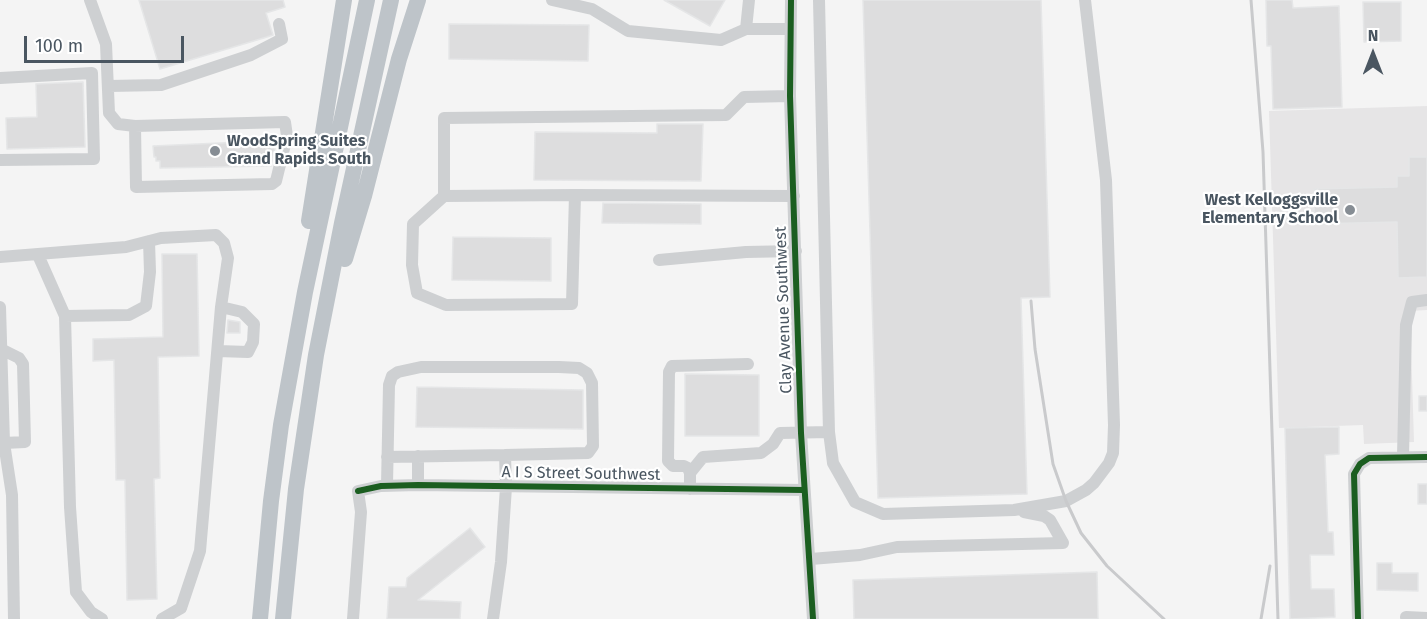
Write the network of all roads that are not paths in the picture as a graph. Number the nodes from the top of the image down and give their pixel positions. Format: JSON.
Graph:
{"nodes":[{"id":1,"x":90,"y":0,"type":"edge"},
{"id":2,"x":344,"y":0,"type":"edge"},
{"id":3,"x":367,"y":0,"type":"edge"},
{"id":4,"x":391,"y":0,"type":"edge"},
{"id":5,"x":418,"y":0,"type":"edge"},
{"id":6,"x":552,"y":0,"type":"edge"},
{"id":7,"x":749,"y":0,"type":"edge"},
{"id":8,"x":791,"y":0,"type":"edge"},
{"id":9,"x":819,"y":0,"type":"edge"},
{"id":10,"x":1085,"y":0,"type":"edge"},
{"id":11,"x":279,"y":24,"type":"dead end"},
{"id":12,"x":746,"y":29,"type":"junction"},
{"id":13,"x":789,"y":29,"type":"junction"},
{"id":14,"x":0,"y":78,"type":"edge"},
{"id":15,"x":108,"y":86,"type":"junction"},
{"id":16,"x":790,"y":96,"type":"junction"},
{"id":17,"x":135,"y":126,"type":"junction"},
{"id":18,"x":0,"y":160,"type":"edge"},
{"id":19,"x":575,"y":195,"type":"junction"},
{"id":20,"x":444,"y":196,"type":"junction"},
{"id":21,"x":794,"y":196,"type":"junction"},
{"id":22,"x":149,"y":241,"type":"junction"},
{"id":23,"x":796,"y":251,"type":"junction"},
{"id":24,"x":38,"y":255,"type":"junction"},
{"id":25,"x":0,"y":257,"type":"edge"},
{"id":26,"x":659,"y":260,"type":"dead end"},
{"id":27,"x":1427,"y":300,"type":"edge"},
{"id":28,"x":221,"y":307,"type":"junction"},
{"id":29,"x":0,"y":308,"type":"edge"},
{"id":30,"x":65,"y":316,"type":"junction"},
{"id":31,"x":1,"y":349,"type":"edge"},
{"id":32,"x":218,"y":351,"type":"junction"},
{"id":33,"x":316,"y":354,"type":"junction"},
{"id":34,"x":748,"y":364,"type":"dead end"},
{"id":35,"x":281,"y":425,"type":"junction"},
{"id":36,"x":829,"y":432,"type":"junction"},
{"id":37,"x":801,"y":433,"type":"junction"},
{"id":38,"x":4,"y":443,"type":"junction"},
{"id":39,"x":505,"y":455,"type":"junction"},
{"id":40,"x":418,"y":456,"type":"junction"},
{"id":41,"x":1403,"y":456,"type":"junction"},
{"id":42,"x":387,"y":457,"type":"junction"},
{"id":43,"x":1427,"y":457,"type":"edge"},
{"id":44,"x":690,"y":473,"type":"junction"},
{"id":45,"x":387,"y":485,"type":"junction"},
{"id":46,"x":418,"y":485,"type":"junction"},
{"id":47,"x":506,"y":487,"type":"junction"},
{"id":48,"x":690,"y":489,"type":"junction"},
{"id":49,"x":804,"y":490,"type":"junction"},
{"id":50,"x":1014,"y":510,"type":"junction"},
{"id":51,"x":811,"y":559,"type":"junction"},
{"id":52,"x":1406,"y":617,"type":"dead end"},
{"id":53,"x":1427,"y":618,"type":"edge"},
{"id":54,"x":14,"y":619,"type":"edge"},
{"id":55,"x":102,"y":619,"type":"edge"},
{"id":56,"x":162,"y":619,"type":"edge"},
{"id":57,"x":260,"y":619,"type":"edge"},
{"id":58,"x":283,"y":619,"type":"edge"},
{"id":59,"x":353,"y":619,"type":"edge"},
{"id":60,"x":493,"y":619,"type":"edge"},
{"id":61,"x":813,"y":619,"type":"edge"},
{"id":62,"x":1358,"y":619,"type":"edge"}],
"edges":[{"from":1,"to":15,"type":"street"},
{"from":2,"to":35,"type":"highway"},
{"from":3,"to":35,"type":"highway"},
{"from":4,"to":33,"type":"highway"},
{"from":5,"to":33,"type":"highway"},
{"from":6,"to":12,"type":"street"},
{"from":7,"to":12,"type":"street"},
{"from":8,"to":13,"type":"street","name":"Clay Avenue Southwest"},
{"from":9,"to":36,"type":"street"},
{"from":10,"to":50,"type":"street"},
{"from":11,"to":15,"type":"street"},
{"from":12,"to":13,"type":"street"},
{"from":13,"to":16,"type":"street","name":"Clay Avenue Southwest"},
{"from":14,"to":18,"type":"street"},
{"from":15,"to":17,"type":"street"},
{"from":16,"to":20,"type":"street"},
{"from":16,"to":21,"type":"street","name":"Clay Avenue Southwest"},
{"from":17,"to":17,"type":"street"},
{"from":19,"to":20,"type":"street"},
{"from":19,"to":20,"type":"street"},
{"from":19,"to":21,"type":"street"},
{"from":21,"to":23,"type":"street","name":"Clay Avenue Southwest"},
{"from":22,"to":24,"type":"street"},
{"from":22,"to":28,"type":"street"},
{"from":22,"to":30,"type":"street"},
{"from":23,"to":26,"type":"street"},
{"from":23,"to":37,"type":"street","name":"Clay Avenue Southwest"},
{"from":24,"to":25,"type":"street"},
{"from":24,"to":30,"type":"street"},
{"from":27,"to":41,"type":"street"},
{"from":28,"to":32,"type":"street"},
{"from":28,"to":32,"type":"street"},
{"from":29,"to":31,"type":"street"},
{"from":30,"to":55,"type":"street"},
{"from":31,"to":38,"type":"street"},
{"from":31,"to":38,"type":"street"},
{"from":32,"to":56,"type":"street"},
{"from":33,"to":58,"type":"highway"},
{"from":34,"to":44,"type":"street"},
{"from":35,"to":57,"type":"highway"},
{"from":36,"to":37,"type":"street"},
{"from":36,"to":50,"type":"street"},
{"from":37,"to":44,"type":"street"},
{"from":37,"to":49,"type":"street","name":"Clay Avenue Southwest"},
{"from":38,"to":54,"type":"street"},
{"from":39,"to":40,"type":"street"},
{"from":39,"to":42,"type":"street"},
{"from":39,"to":47,"type":"street"},
{"from":40,"to":42,"type":"street"},
{"from":40,"to":46,"type":"street"},
{"from":41,"to":43,"type":"street"},
{"from":41,"to":62,"type":"street"},
{"from":42,"to":45,"type":"street"},
{"from":44,"to":48,"type":"street"},
{"from":45,"to":46,"type":"street","name":"A I S Street Southwest"},
{"from":45,"to":59,"type":"street","name":"A I S Street Southwest"},
{"from":46,"to":47,"type":"street","name":"A I S Street Southwest"},
{"from":47,"to":48,"type":"street","name":"A I S Street Southwest"},
{"from":47,"to":60,"type":"street"},
{"from":48,"to":49,"type":"street","name":"A I S Street Southwest"},
{"from":49,"to":51,"type":"street","name":"Clay Avenue Southwest"},
{"from":50,"to":51,"type":"street"},
{"from":51,"to":61,"type":"street","name":"Clay Avenue Southwest"},
{"from":52,"to":53,"type":"street"}]}
